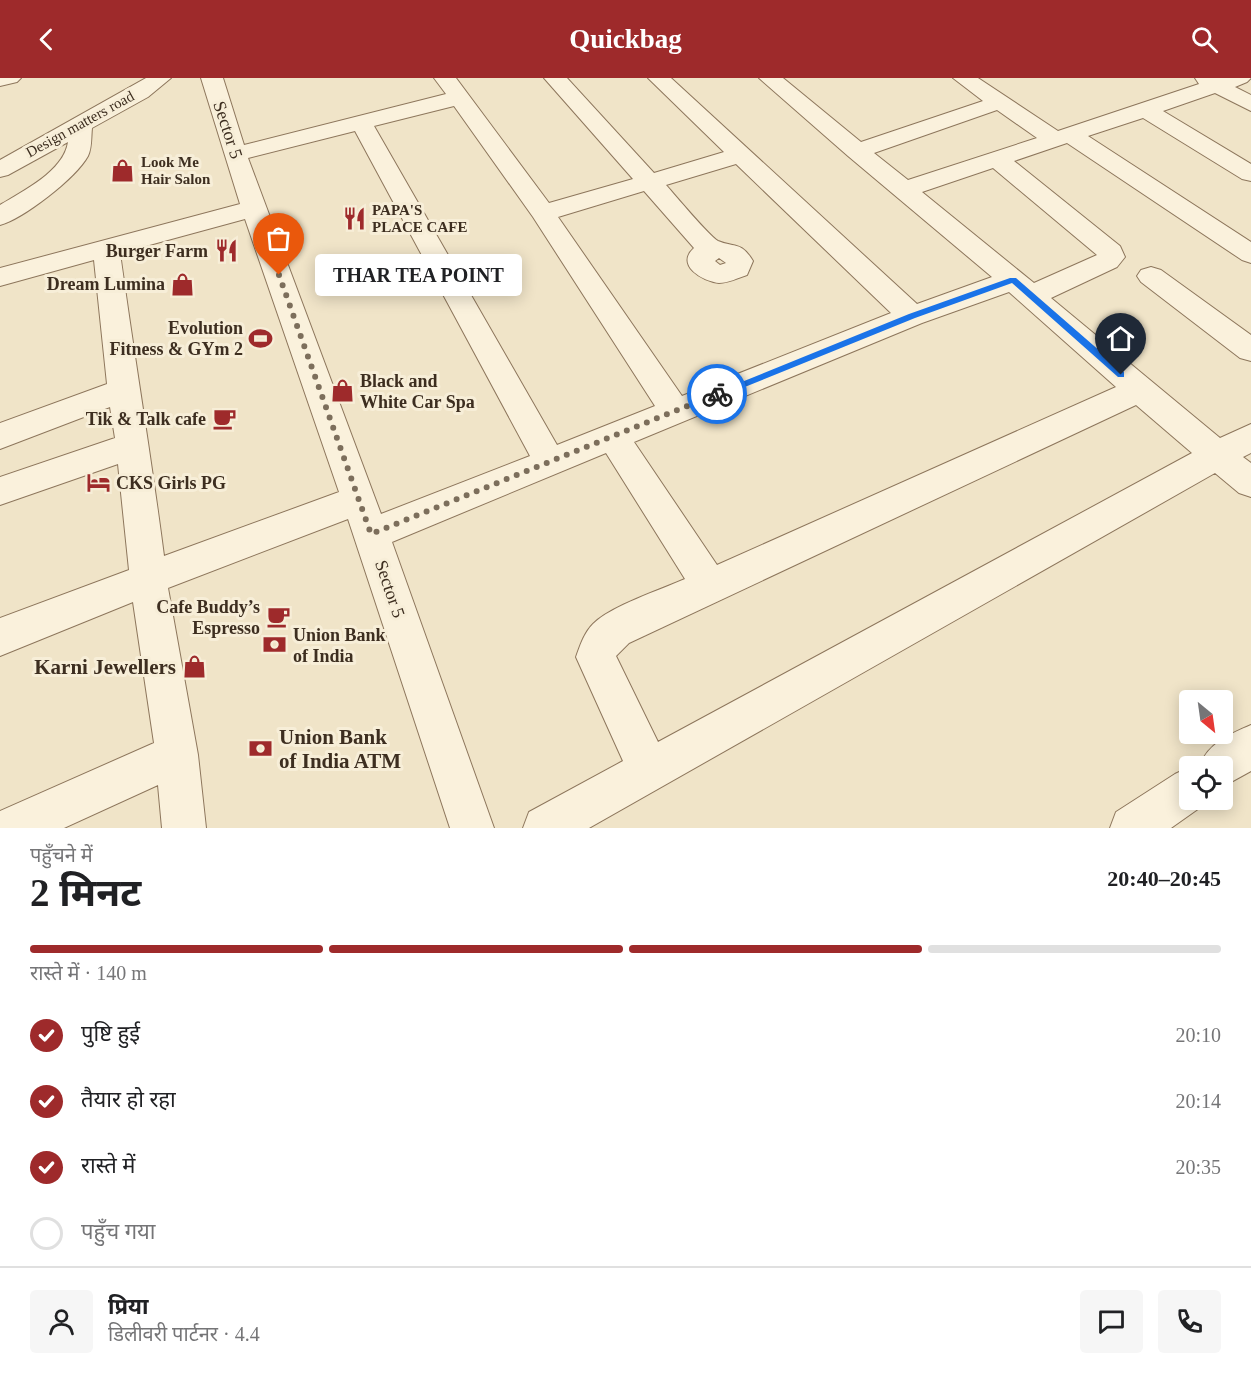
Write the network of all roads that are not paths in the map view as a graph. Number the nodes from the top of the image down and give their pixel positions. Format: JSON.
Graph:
{"nodes":[{"id":1,"x":10,"y":78,"type":"edge"},
{"id":2,"x":160,"y":78,"type":"edge"},
{"id":3,"x":212,"y":78,"type":"edge"},
{"id":4,"x":555,"y":78,"type":"edge"},
{"id":5,"x":659,"y":78,"type":"edge"},
{"id":6,"x":770,"y":78,"type":"edge"},
{"id":7,"x":964,"y":78,"type":"edge"},
{"id":8,"x":1240,"y":78,"type":"edge"},
{"id":9,"x":0,"y":80,"type":"edge"},
{"id":10,"x":1211,"y":82,"type":"edge"},
{"id":11,"x":451,"y":88,"type":"edge"},
{"id":12,"x":1000,"y":102,"type":"junction"},
{"id":13,"x":1251,"y":104,"type":"edge"},
{"id":14,"x":1144,"y":109,"type":"junction"},
{"id":15,"x":361,"y":122,"type":"junction"},
{"id":16,"x":81,"y":125,"type":"junction"},
{"id":17,"x":1062,"y":136,"type":"junction"},
{"id":18,"x":41,"y":145,"type":"junction"},
{"id":19,"x":0,"y":150,"type":"edge"},
{"id":20,"x":856,"y":151,"type":"junction"},
{"id":21,"x":235,"y":154,"type":"junction"},
{"id":22,"x":740,"y":155,"type":"junction"},
{"id":23,"x":995,"y":158,"type":"junction"},
{"id":24,"x":0,"y":170,"type":"edge"},
{"id":25,"x":1251,"y":174,"type":"edge"},
{"id":26,"x":648,"y":183,"type":"junction"},
{"id":27,"x":903,"y":190,"type":"junction"},
{"id":28,"x":255,"y":208,"type":"junction"},
{"id":29,"x":543,"y":213,"type":"junction"},
{"id":30,"x":0,"y":217,"type":"edge"},
{"id":31,"x":106,"y":250,"type":"junction"},
{"id":32,"x":711,"y":250,"type":"dead end"},
{"id":33,"x":1251,"y":254,"type":"edge"},
{"id":34,"x":1151,"y":276,"type":"dead end"},
{"id":35,"x":0,"y":278,"type":"edge"},
{"id":36,"x":1022,"y":288,"type":"junction"},
{"id":37,"x":912,"y":316,"type":"junction"},
{"id":38,"x":1251,"y":350,"type":"edge"},
{"id":39,"x":123,"y":390,"type":"junction"},
{"id":40,"x":1139,"y":390,"type":"junction"},
{"id":41,"x":675,"y":411,"type":"junction"},
{"id":42,"x":0,"y":436,"type":"edge"},
{"id":43,"x":613,"y":437,"type":"junction"},
{"id":44,"x":1251,"y":438,"type":"edge"},
{"id":45,"x":133,"y":445,"type":"junction"},
{"id":46,"x":1217,"y":455,"type":"junction"},
{"id":47,"x":550,"y":462,"type":"junction"},
{"id":48,"x":1251,"y":483,"type":"edge"},
{"id":49,"x":0,"y":491,"type":"edge"},
{"id":50,"x":358,"y":500,"type":"junction"},
{"id":51,"x":371,"y":534,"type":"junction"},
{"id":52,"x":148,"y":579,"type":"junction"},
{"id":53,"x":709,"y":585,"type":"junction"},
{"id":54,"x":0,"y":637,"type":"edge"},
{"id":55,"x":1251,"y":746,"type":"edge"},
{"id":56,"x":177,"y":755,"type":"junction"},
{"id":57,"x":1233,"y":758,"type":"edge"},
{"id":58,"x":649,"y":770,"type":"junction"},
{"id":59,"x":1179,"y":796,"type":"edge"},
{"id":60,"x":13,"y":828,"type":"edge"},
{"id":61,"x":184,"y":828,"type":"edge"},
{"id":62,"x":472,"y":828,"type":"edge"},
{"id":63,"x":545,"y":828,"type":"edge"},
{"id":64,"x":1132,"y":828,"type":"edge"}],
"edges":[{"from":1,"to":9,"type":"street"},
{"from":2,"to":16,"type":"street","name":"Design matters road"},
{"from":3,"to":21,"type":"street","name":"Sector 5"},
{"from":4,"to":26,"type":"street"},
{"from":5,"to":22,"type":"street"},
{"from":6,"to":20,"type":"street"},
{"from":7,"to":12,"type":"street"},
{"from":8,"to":10,"type":"street"},
{"from":10,"to":13,"type":"street"},
{"from":10,"to":14,"type":"street"},
{"from":11,"to":15,"type":"street"},
{"from":11,"to":29,"type":"street"},
{"from":12,"to":17,"type":"street"},
{"from":12,"to":20,"type":"street"},
{"from":14,"to":17,"type":"street"},
{"from":14,"to":25,"type":"street"},
{"from":15,"to":21,"type":"street"},
{"from":15,"to":47,"type":"street"},
{"from":16,"to":18,"type":"street","name":"Design matters road"},
{"from":16,"to":30,"type":"street"},
{"from":17,"to":23,"type":"street"},
{"from":17,"to":33,"type":"street"},
{"from":18,"to":19,"type":"street"},
{"from":18,"to":24,"type":"street","name":"Design matters road"},
{"from":20,"to":27,"type":"street"},
{"from":21,"to":28,"type":"street","name":"Sector 5"},
{"from":22,"to":26,"type":"street"},
{"from":22,"to":37,"type":"street"},
{"from":23,"to":27,"type":"street"},
{"from":23,"to":36,"type":"street"},
{"from":26,"to":29,"type":"street"},
{"from":26,"to":32,"type":"street"},
{"from":27,"to":36,"type":"street"},
{"from":28,"to":31,"type":"street"},
{"from":28,"to":50,"type":"street","name":"Sector 5"},
{"from":29,"to":41,"type":"street"},
{"from":31,"to":35,"type":"street"},
{"from":31,"to":39,"type":"street"},
{"from":34,"to":38,"type":"street"},
{"from":36,"to":37,"type":"street"},
{"from":36,"to":40,"type":"street"},
{"from":37,"to":41,"type":"street"},
{"from":39,"to":42,"type":"street"},
{"from":39,"to":45,"type":"street"},
{"from":40,"to":46,"type":"street"},
{"from":40,"to":53,"type":"street"},
{"from":41,"to":43,"type":"street"},
{"from":43,"to":47,"type":"street"},
{"from":43,"to":53,"type":"street"},
{"from":44,"to":46,"type":"street"},
{"from":45,"to":49,"type":"street"},
{"from":45,"to":52,"type":"street"},
{"from":46,"to":48,"type":"street"},
{"from":46,"to":58,"type":"street"},
{"from":47,"to":51,"type":"street"},
{"from":50,"to":51,"type":"street","name":"Sector 5"},
{"from":50,"to":52,"type":"street"},
{"from":51,"to":62,"type":"street","name":"Sector 5"},
{"from":52,"to":54,"type":"street"},
{"from":52,"to":56,"type":"street"},
{"from":53,"to":58,"type":"street"},
{"from":55,"to":57,"type":"street"},
{"from":56,"to":60,"type":"street"},
{"from":56,"to":61,"type":"street"},
{"from":58,"to":63,"type":"street"},
{"from":59,"to":64,"type":"street"}]}
